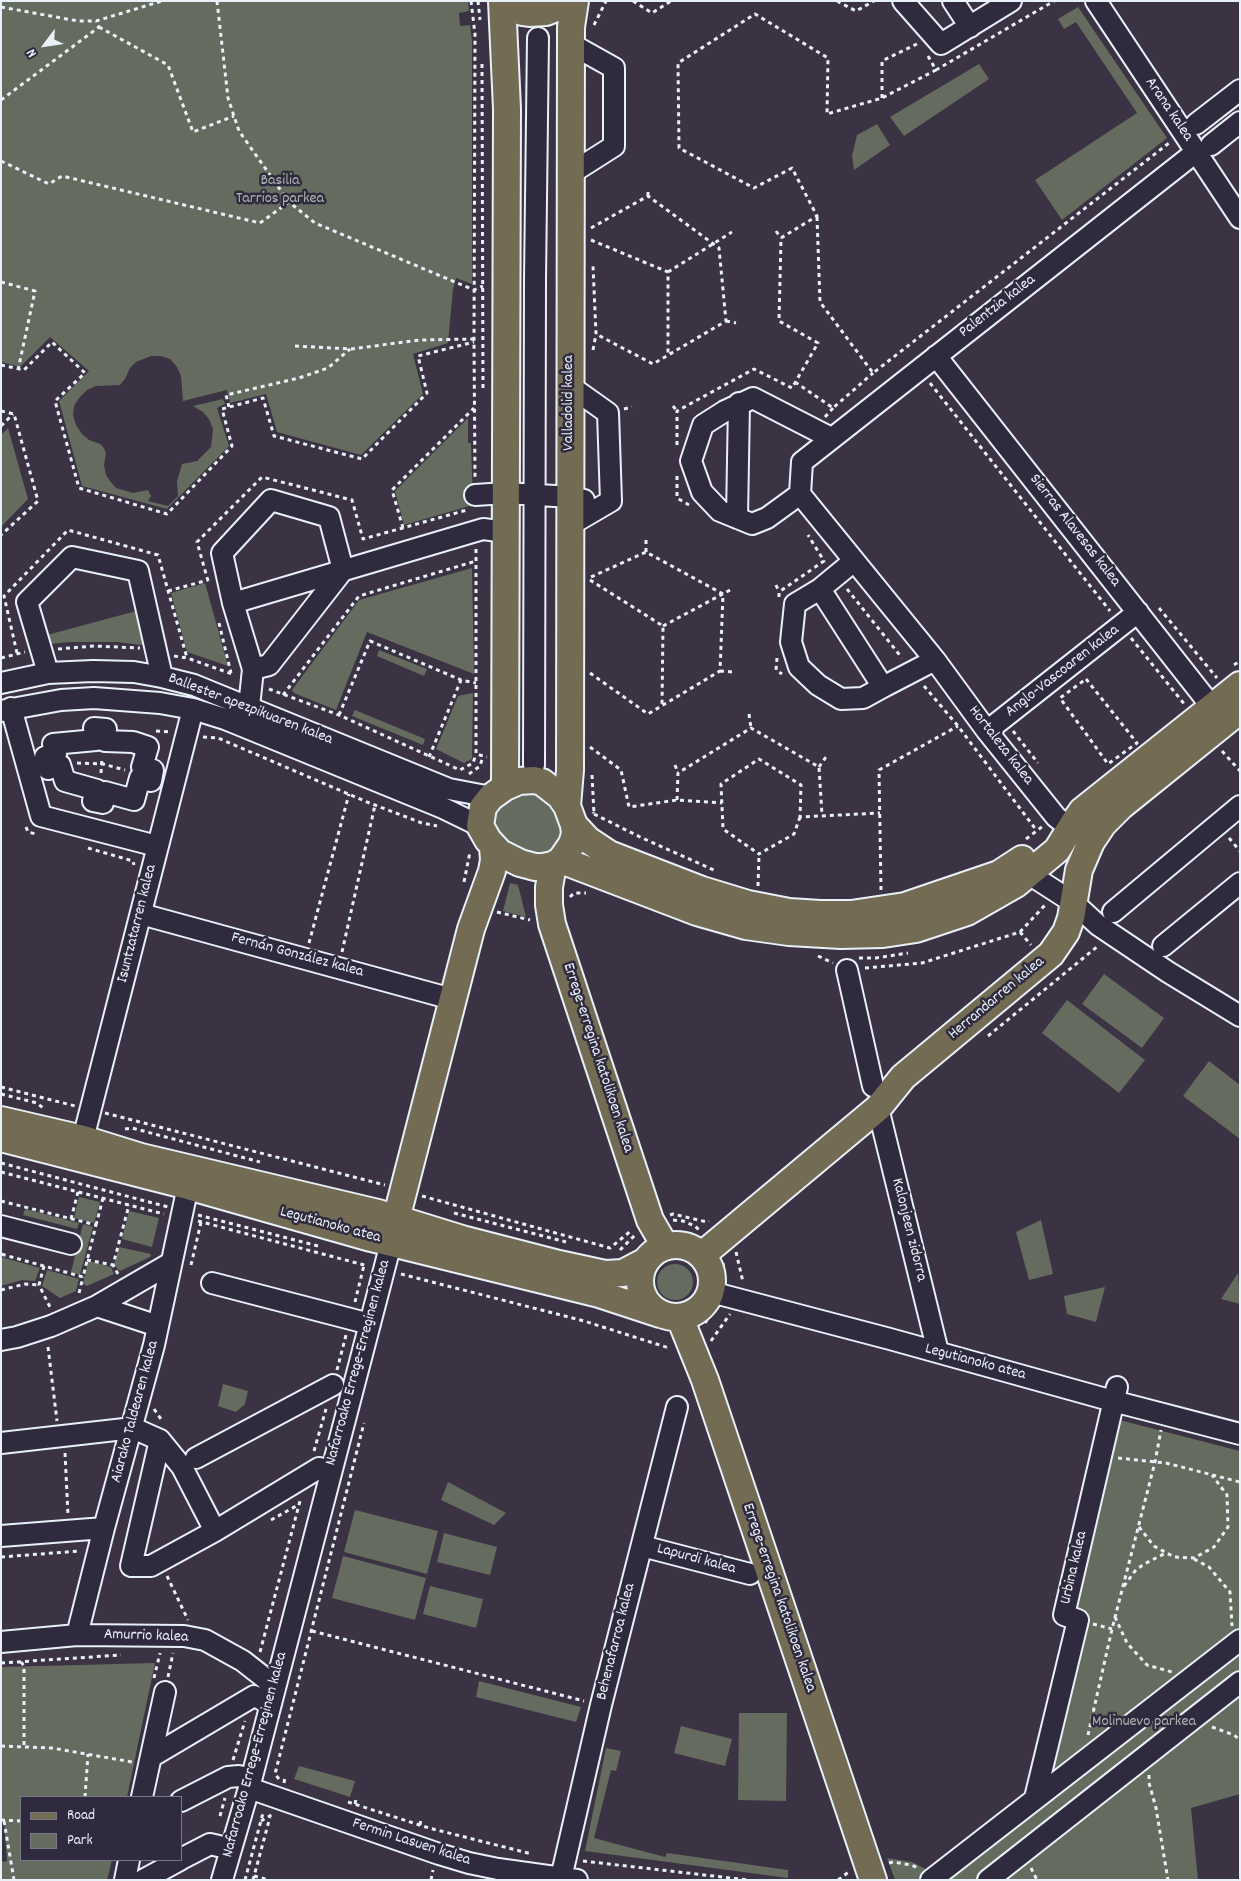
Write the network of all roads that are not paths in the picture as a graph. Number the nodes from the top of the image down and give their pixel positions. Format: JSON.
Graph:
{"nodes":[{"id":1,"x":502,"y":1,"type":"edge"},
{"id":2,"x":507,"y":1,"type":"edge"},
{"id":3,"x":574,"y":1,"type":"edge"},
{"id":4,"x":903,"y":1,"type":"edge"},
{"id":5,"x":953,"y":1,"type":"edge"},
{"id":6,"x":1011,"y":1,"type":"edge"},
{"id":7,"x":1096,"y":1,"type":"edge"},
{"id":8,"x":970,"y":27,"type":"junction"},
{"id":9,"x":538,"y":38,"type":"dead end"},
{"id":10,"x":570,"y":44,"type":"junction"},
{"id":11,"x":1240,"y":90,"type":"edge"},
{"id":12,"x":1240,"y":122,"type":"edge"},
{"id":13,"x":1196,"y":124,"type":"dead end"},
{"id":14,"x":1204,"y":149,"type":"junction"},
{"id":15,"x":570,"y":174,"type":"junction"},
{"id":16,"x":1240,"y":218,"type":"edge"},
{"id":17,"x":936,"y":356,"type":"junction"},
{"id":18,"x":570,"y":386,"type":"junction"},
{"id":19,"x":739,"y":403,"type":"junction"},
{"id":20,"x":831,"y":438,"type":"junction"},
{"id":21,"x":506,"y":493,"type":"junction"},
{"id":22,"x":800,"y":494,"type":"junction"},
{"id":23,"x":475,"y":495,"type":"road end"},
{"id":24,"x":536,"y":495,"type":"junction"},
{"id":25,"x":578,"y":499,"type":"junction"},
{"id":26,"x":737,"y":518,"type":"junction"},
{"id":27,"x":570,"y":525,"type":"junction"},
{"id":28,"x":506,"y":532,"type":"junction"},
{"id":29,"x":854,"y":561,"type":"junction"},
{"id":30,"x":343,"y":570,"type":"junction"},
{"id":31,"x":820,"y":589,"type":"junction"},
{"id":32,"x":233,"y":602,"type":"junction"},
{"id":33,"x":1146,"y":607,"type":"junction"},
{"id":34,"x":935,"y":660,"type":"junction"},
{"id":35,"x":253,"y":669,"type":"junction"},
{"id":36,"x":48,"y":673,"type":"junction"},
{"id":37,"x":1229,"y":676,"type":"edge"},
{"id":38,"x":162,"y":677,"type":"junction"},
{"id":39,"x":1,"y":683,"type":"edge"},
{"id":40,"x":883,"y":687,"type":"junction"},
{"id":41,"x":1199,"y":702,"type":"junction"},
{"id":42,"x":249,"y":707,"type":"junction"},
{"id":43,"x":6,"y":709,"type":"edge"},
{"id":44,"x":193,"y":709,"type":"junction"},
{"id":45,"x":1240,"y":710,"type":"edge"},
{"id":46,"x":987,"y":731,"type":"junction"},
{"id":47,"x":534,"y":765,"type":"dead end"},
{"id":48,"x":151,"y":780,"type":"joint"},
{"id":49,"x":498,"y":792,"type":"junction"},
{"id":50,"x":1121,"y":806,"type":"junction"},
{"id":51,"x":1240,"y":806,"type":"edge"},
{"id":52,"x":578,"y":815,"type":"junction"},
{"id":53,"x":1063,"y":822,"type":"junction"},
{"id":54,"x":481,"y":840,"type":"junction"},
{"id":55,"x":157,"y":846,"type":"junction"},
{"id":56,"x":1020,"y":861,"type":"junction"},
{"id":57,"x":557,"y":863,"type":"junction"},
{"id":58,"x":1240,"y":883,"type":"edge"},
{"id":59,"x":1064,"y":897,"type":"junction"},
{"id":60,"x":141,"y":914,"type":"junction"},
{"id":61,"x":1105,"y":918,"type":"junction"},
{"id":62,"x":1057,"y":945,"type":"junction"},
{"id":63,"x":1163,"y":946,"type":"dead end"},
{"id":64,"x":847,"y":970,"type":"road end"},
{"id":65,"x":452,"y":999,"type":"junction"},
{"id":66,"x":1240,"y":1016,"type":"edge"},
{"id":67,"x":875,"y":1097,"type":"junction"},
{"id":68,"x":1,"y":1120,"type":"edge"},
{"id":69,"x":1,"y":1138,"type":"edge"},
{"id":70,"x":84,"y":1139,"type":"junction"},
{"id":71,"x":188,"y":1186,"type":"junction"},
{"id":72,"x":1,"y":1226,"type":"edge"},
{"id":73,"x":393,"y":1230,"type":"junction"},
{"id":74,"x":659,"y":1237,"type":"junction"},
{"id":75,"x":71,"y":1244,"type":"dead end"},
{"id":76,"x":708,"y":1250,"type":"junction"},
{"id":77,"x":644,"y":1262,"type":"junction"},
{"id":78,"x":171,"y":1263,"type":"junction"},
{"id":79,"x":212,"y":1283,"type":"dead end"},
{"id":80,"x":717,"y":1294,"type":"junction"},
{"id":81,"x":92,"y":1297,"type":"junction"},
{"id":82,"x":370,"y":1324,"type":"junction"},
{"id":83,"x":158,"y":1326,"type":"junction"},
{"id":84,"x":676,"y":1330,"type":"junction"},
{"id":85,"x":1,"y":1340,"type":"edge"},
{"id":86,"x":938,"y":1352,"type":"junction"},
{"id":87,"x":333,"y":1384,"type":"road end"},
{"id":88,"x":1115,"y":1394,"type":"junction"},
{"id":89,"x":677,"y":1407,"type":"dead end"},
{"id":90,"x":133,"y":1428,"type":"junction"},
{"id":91,"x":162,"y":1432,"type":"junction"},
{"id":92,"x":1240,"y":1434,"type":"edge"},
{"id":93,"x":1,"y":1443,"type":"edge"},
{"id":94,"x":196,"y":1458,"type":"dead end"},
{"id":95,"x":331,"y":1471,"type":"junction"},
{"id":96,"x":98,"y":1528,"type":"junction"},
{"id":97,"x":215,"y":1531,"type":"junction"},
{"id":98,"x":1,"y":1536,"type":"edge"},
{"id":99,"x":640,"y":1552,"type":"junction"},
{"id":100,"x":750,"y":1574,"type":"dead end"},
{"id":101,"x":77,"y":1635,"type":"junction"},
{"id":102,"x":1,"y":1642,"type":"edge"},
{"id":103,"x":1236,"y":1643,"type":"edge"},
{"id":104,"x":1240,"y":1682,"type":"edge"},
{"id":105,"x":165,"y":1692,"type":"road end"},
{"id":106,"x":266,"y":1697,"type":"junction"},
{"id":107,"x":143,"y":1760,"type":"junction"},
{"id":108,"x":250,"y":1784,"type":"junction"},
{"id":109,"x":142,"y":1796,"type":"edge"},
{"id":110,"x":1035,"y":1798,"type":"junction"},
{"id":111,"x":182,"y":1800,"type":"edge"},
{"id":112,"x":222,"y":1847,"type":"junction"},
{"id":113,"x":182,"y":1859,"type":"edge"},
{"id":114,"x":129,"y":1861,"type":"edge"},
{"id":115,"x":179,"y":1861,"type":"edge"},
{"id":116,"x":466,"y":1871,"type":"edge"},
{"id":117,"x":568,"y":1872,"type":"edge"},
{"id":118,"x":869,"y":1872,"type":"edge"},
{"id":119,"x":932,"y":1878,"type":"edge"},
{"id":120,"x":125,"y":1880,"type":"edge"},
{"id":121,"x":143,"y":1880,"type":"edge"},
{"id":122,"x":222,"y":1880,"type":"edge"},
{"id":123,"x":988,"y":1880,"type":"edge"}],
"edges":[{"from":1,"to":21,"type":"main road"},
{"from":2,"to":3,"type":"main road"},
{"from":3,"to":10,"type":"main road","name":"Valladolid kalea"},
{"from":4,"to":8,"type":"street"},
{"from":5,"to":8,"type":"street"},
{"from":6,"to":8,"type":"street"},
{"from":7,"to":14,"type":"street","name":"Arana kalea"},
{"from":9,"to":24,"type":"street"},
{"from":10,"to":15,"type":"main road","name":"Valladolid kalea"},
{"from":10,"to":15,"type":"street"},
{"from":11,"to":13,"type":"street"},
{"from":12,"to":14,"type":"street","name":"Palentzia kalea"},
{"from":14,"to":16,"type":"street","name":"Arana kalea"},
{"from":14,"to":17,"type":"street","name":"Palentzia kalea"},
{"from":15,"to":18,"type":"main road","name":"Valladolid kalea"},
{"from":17,"to":20,"type":"street","name":"Palentzia kalea"},
{"from":17,"to":33,"type":"street","name":"Sierras Alavesas kalea"},
{"from":18,"to":25,"type":"main road","name":"Valladolid kalea"},
{"from":18,"to":27,"type":"street"},
{"from":19,"to":20,"type":"street"},
{"from":19,"to":26,"type":"street"},
{"from":19,"to":26,"type":"street"},
{"from":20,"to":22,"type":"street","name":"Palentzia kalea"},
{"from":21,"to":23,"type":"street"},
{"from":21,"to":24,"type":"street"},
{"from":21,"to":28,"type":"main road"},
{"from":22,"to":26,"type":"street"},
{"from":22,"to":29,"type":"street","name":"Hortaleza kalea"},
{"from":24,"to":25,"type":"street"},
{"from":24,"to":47,"type":"street"},
{"from":25,"to":27,"type":"main road","name":"Valladolid kalea"},
{"from":27,"to":52,"type":"main road","name":"Valladolid kalea"},
{"from":28,"to":30,"type":"street"},
{"from":28,"to":49,"type":"main road"},
{"from":29,"to":31,"type":"street"},
{"from":29,"to":34,"type":"street","name":"Hortaleza kalea"},
{"from":30,"to":32,"type":"street"},
{"from":30,"to":32,"type":"street"},
{"from":30,"to":35,"type":"street"},
{"from":31,"to":40,"type":"street"},
{"from":31,"to":40,"type":"street"},
{"from":32,"to":35,"type":"street"},
{"from":33,"to":41,"type":"street","name":"Sierras Alavesas kalea"},
{"from":33,"to":46,"type":"street","name":"Anglo-Vascoaren kalea"},
{"from":34,"to":40,"type":"street"},
{"from":34,"to":46,"type":"street","name":"Hortaleza kalea"},
{"from":35,"to":42,"type":"street"},
{"from":36,"to":38,"type":"street","name":"Ballester apezpikuaren kalea"},
{"from":36,"to":38,"type":"street"},
{"from":36,"to":39,"type":"street","name":"Ballester apezpikuaren kalea"},
{"from":37,"to":41,"type":"main road"},
{"from":38,"to":42,"type":"street","name":"Ballester apezpikuaren kalea"},
{"from":41,"to":53,"type":"main road"},
{"from":42,"to":49,"type":"street","name":"Ballester apezpikuaren kalea"},
{"from":43,"to":44,"type":"street","name":"Ballester apezpikuaren kalea"},
{"from":43,"to":55,"type":"street"},
{"from":44,"to":54,"type":"street","name":"Ballester apezpikuaren kalea"},
{"from":44,"to":55,"type":"street","name":"Isuntzatarren kalea"},
{"from":45,"to":50,"type":"main road","name":"Herrandarren kalea"},
{"from":46,"to":53,"type":"street","name":"Hortaleza kalea"},
{"from":48,"to":48,"type":"street"},
{"from":49,"to":52,"type":"main road"},
{"from":49,"to":54,"type":"main road"},
{"from":50,"to":53,"type":"main road"},
{"from":50,"to":59,"type":"main road","name":"Herrandarren kalea"},
{"from":51,"to":61,"type":"street"},
{"from":52,"to":56,"type":"main road"},
{"from":52,"to":57,"type":"main road"},
{"from":53,"to":56,"type":"main road"},
{"from":54,"to":57,"type":"main road"},
{"from":54,"to":65,"type":"main road","name":"Nafarroako Errege-Erreginen kalea"},
{"from":55,"to":60,"type":"street","name":"Isuntzatarren kalea"},
{"from":56,"to":57,"type":"main road"},
{"from":56,"to":59,"type":"street"},
{"from":57,"to":74,"type":"main road","name":"Errege-erregina katolikoen kalea"},
{"from":58,"to":63,"type":"street"},
{"from":59,"to":61,"type":"street"},
{"from":59,"to":62,"type":"main road","name":"Herrandarren kalea"},
{"from":60,"to":65,"type":"street","name":"Fernán González kalea"},
{"from":60,"to":70,"type":"street","name":"Isuntzatarren kalea"},
{"from":61,"to":62,"type":"street"},
{"from":61,"to":66,"type":"street"},
{"from":62,"to":67,"type":"main road","name":"Herrandarren kalea"},
{"from":64,"to":67,"type":"street","name":"Kalonjeen zidorra"},
{"from":65,"to":73,"type":"main road","name":"Nafarroako Errege-Erreginen kalea"},
{"from":67,"to":76,"type":"main road","name":"Herrandarren kalea"},
{"from":67,"to":86,"type":"street","name":"Kalonjeen zidorra"},
{"from":68,"to":70,"type":"main road","name":"Legutianoko atea"},
{"from":69,"to":71,"type":"main road","name":"Legutianoko atea"},
{"from":70,"to":73,"type":"main road","name":"Legutianoko atea"},
{"from":71,"to":73,"type":"main road","name":"Legutianoko atea"},
{"from":71,"to":78,"type":"street","name":"Aiarako Taldearen kalea"},
{"from":72,"to":75,"type":"street"},
{"from":73,"to":77,"type":"main road","name":"Legutianoko atea"},
{"from":73,"to":82,"type":"street","name":"Nafarroako Errege-Erreginen kalea"},
{"from":73,"to":84,"type":"main road","name":"Legutianoko atea"},
{"from":74,"to":76,"type":"main road"},
{"from":74,"to":77,"type":"main road","name":"Legutianoko atea"},
{"from":76,"to":80,"type":"main road"},
{"from":77,"to":84,"type":"main road"},
{"from":78,"to":81,"type":"street"},
{"from":78,"to":83,"type":"street","name":"Aiarako Taldearen kalea"},
{"from":79,"to":82,"type":"street"},
{"from":80,"to":84,"type":"main road"},
{"from":80,"to":86,"type":"street","name":"Legutianoko atea"},
{"from":81,"to":83,"type":"street"},
{"from":81,"to":85,"type":"street"},
{"from":82,"to":95,"type":"street","name":"Nafarroako Errege-Erreginen kalea"},
{"from":83,"to":90,"type":"street","name":"Aiarako Taldearen kalea"},
{"from":84,"to":118,"type":"main road","name":"Errege-erregina katolikoen kalea"},
{"from":86,"to":88,"type":"street","name":"Legutianoko atea"},
{"from":87,"to":94,"type":"street"},
{"from":88,"to":92,"type":"street","name":"Legutianoko atea"},
{"from":88,"to":110,"type":"street","name":"Urbina kalea"},
{"from":89,"to":99,"type":"street","name":"Behenafarroa kalea"},
{"from":90,"to":91,"type":"street"},
{"from":90,"to":93,"type":"street"},
{"from":90,"to":96,"type":"street","name":"Aiarako Taldearen kalea"},
{"from":91,"to":97,"type":"street"},
{"from":91,"to":97,"type":"street"},
{"from":95,"to":97,"type":"street"},
{"from":95,"to":106,"type":"street","name":"Nafarroako Errege-Erreginen kalea"},
{"from":96,"to":98,"type":"street"},
{"from":96,"to":101,"type":"street","name":"Aiarako Taldearen kalea"},
{"from":99,"to":100,"type":"street","name":"Lapurdi kalea"},
{"from":99,"to":117,"type":"street","name":"Behenafarroa kalea"},
{"from":101,"to":102,"type":"street","name":"Amurrio kalea"},
{"from":101,"to":106,"type":"street","name":"Amurrio kalea"},
{"from":103,"to":110,"type":"street"},
{"from":104,"to":123,"type":"street"},
{"from":105,"to":107,"type":"street"},
{"from":106,"to":107,"type":"street"},
{"from":106,"to":108,"type":"street","name":"Nafarroako Errege-Erreginen kalea"},
{"from":107,"to":109,"type":"street"},
{"from":108,"to":111,"type":"street","name":"Fermin Lasuen kalea"},
{"from":108,"to":112,"type":"street","name":"Nafarroako Errege-Erreginen kalea"},
{"from":108,"to":116,"type":"street","name":"Fermin Lasuen kalea"},
{"from":110,"to":119,"type":"street"},
{"from":112,"to":113,"type":"street"},
{"from":112,"to":122,"type":"street","name":"Nafarroako Errege-Erreginen kalea"},
{"from":114,"to":120,"type":"street"},
{"from":115,"to":121,"type":"street"},
{"from":116,"to":117,"type":"street","name":"Fermin Lasuen kalea"}]}
